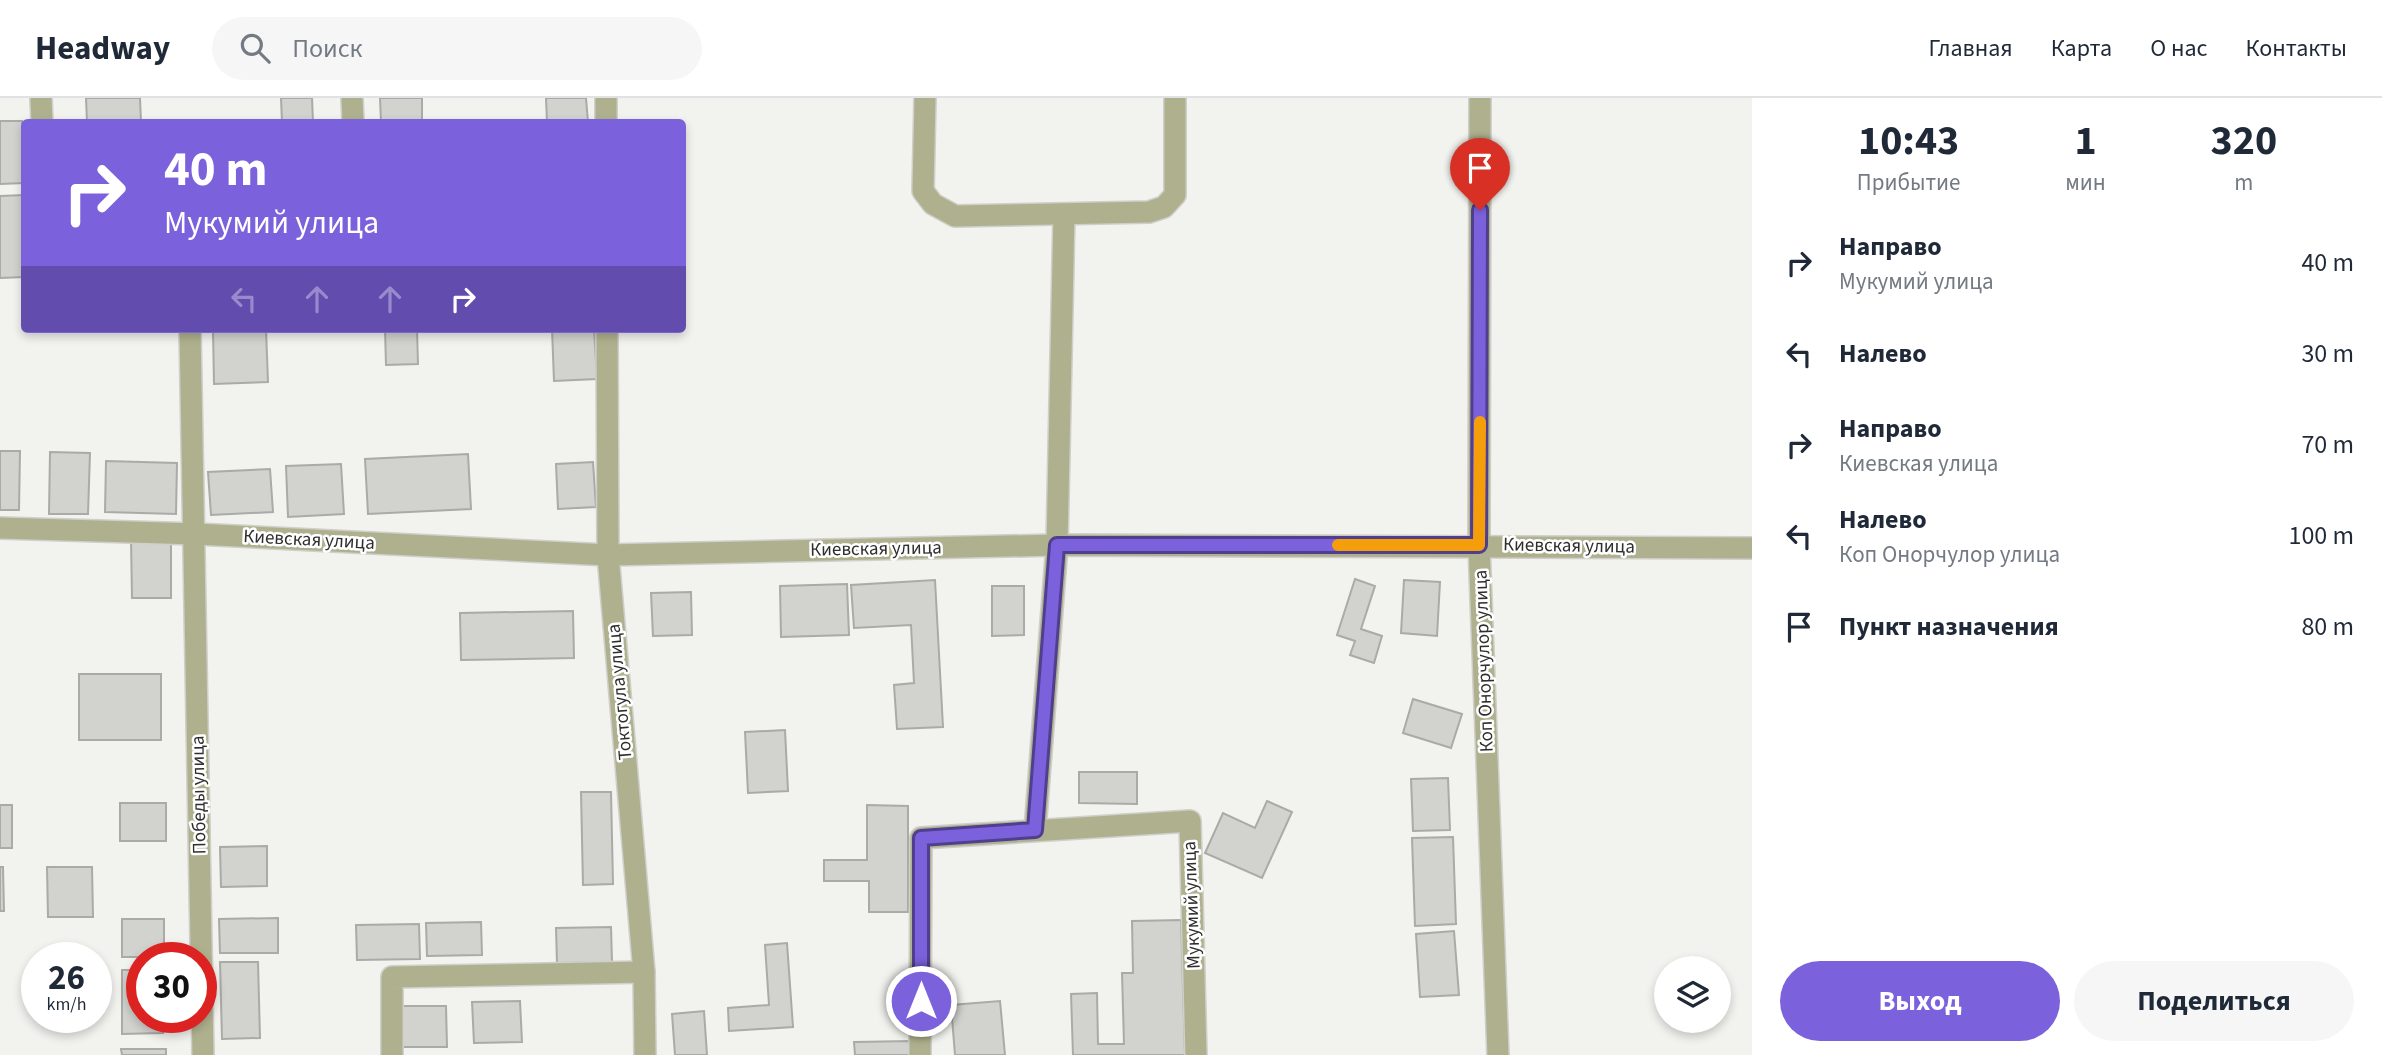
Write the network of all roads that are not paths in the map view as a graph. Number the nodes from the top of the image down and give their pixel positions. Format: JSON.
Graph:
{"nodes":[{"id":1,"x":41,"y":98,"type":"edge"},
{"id":2,"x":352,"y":98,"type":"edge"},
{"id":3,"x":606,"y":98,"type":"edge"},
{"id":4,"x":925,"y":98,"type":"edge"},
{"id":5,"x":1175,"y":98,"type":"edge"},
{"id":6,"x":1480,"y":98,"type":"edge"},
{"id":7,"x":42,"y":119,"type":"edge"},
{"id":8,"x":353,"y":119,"type":"edge"},
{"id":9,"x":606,"y":119,"type":"edge"},
{"id":10,"x":1064,"y":214,"type":"junction"},
{"id":11,"x":190,"y":333,"type":"edge"},
{"id":12,"x":607,"y":333,"type":"edge"},
{"id":13,"x":0,"y":528,"type":"edge"},
{"id":14,"x":196,"y":534,"type":"junction"},
{"id":15,"x":1057,"y":545,"type":"junction"},
{"id":16,"x":1479,"y":545,"type":"junction"},
{"id":17,"x":1752,"y":548,"type":"edge"},
{"id":18,"x":608,"y":555,"type":"junction"},
{"id":19,"x":1035,"y":830,"type":"junction"},
{"id":20,"x":644,"y":972,"type":"junction"},
{"id":21,"x":203,"y":1055,"type":"edge"},
{"id":22,"x":392,"y":1055,"type":"edge"},
{"id":23,"x":645,"y":1055,"type":"edge"},
{"id":24,"x":920,"y":1055,"type":"edge"},
{"id":25,"x":1196,"y":1055,"type":"edge"},
{"id":26,"x":1498,"y":1055,"type":"edge"}],
"edges":[{"from":1,"to":7,"type":"street"},
{"from":2,"to":8,"type":"street"},
{"from":3,"to":9,"type":"street"},
{"from":4,"to":10,"type":"street"},
{"from":5,"to":10,"type":"street"},
{"from":6,"to":16,"type":"street","name":"Коп Онорчулор улица"},
{"from":10,"to":15,"type":"street"},
{"from":11,"to":14,"type":"street","name":"Победы улица"},
{"from":12,"to":18,"type":"street","name":"Токтогула улица"},
{"from":13,"to":14,"type":"street","name":"Киевская улица"},
{"from":14,"to":18,"type":"street","name":"Киевская улица"},
{"from":14,"to":21,"type":"street","name":"Победы улица"},
{"from":15,"to":16,"type":"street","name":"Киевская улица"},
{"from":15,"to":18,"type":"street","name":"Киевская улица"},
{"from":15,"to":19,"type":"street"},
{"from":16,"to":17,"type":"street","name":"Киевская улица"},
{"from":16,"to":26,"type":"street","name":"Коп Онорчулор улица"},
{"from":18,"to":20,"type":"street","name":"Токтогула улица"},
{"from":19,"to":24,"type":"street","name":"Мукумий улица"},
{"from":19,"to":25,"type":"street","name":"Мукумий улица"},
{"from":20,"to":22,"type":"street"},
{"from":20,"to":23,"type":"street","name":"Токтогула улица"}]}
